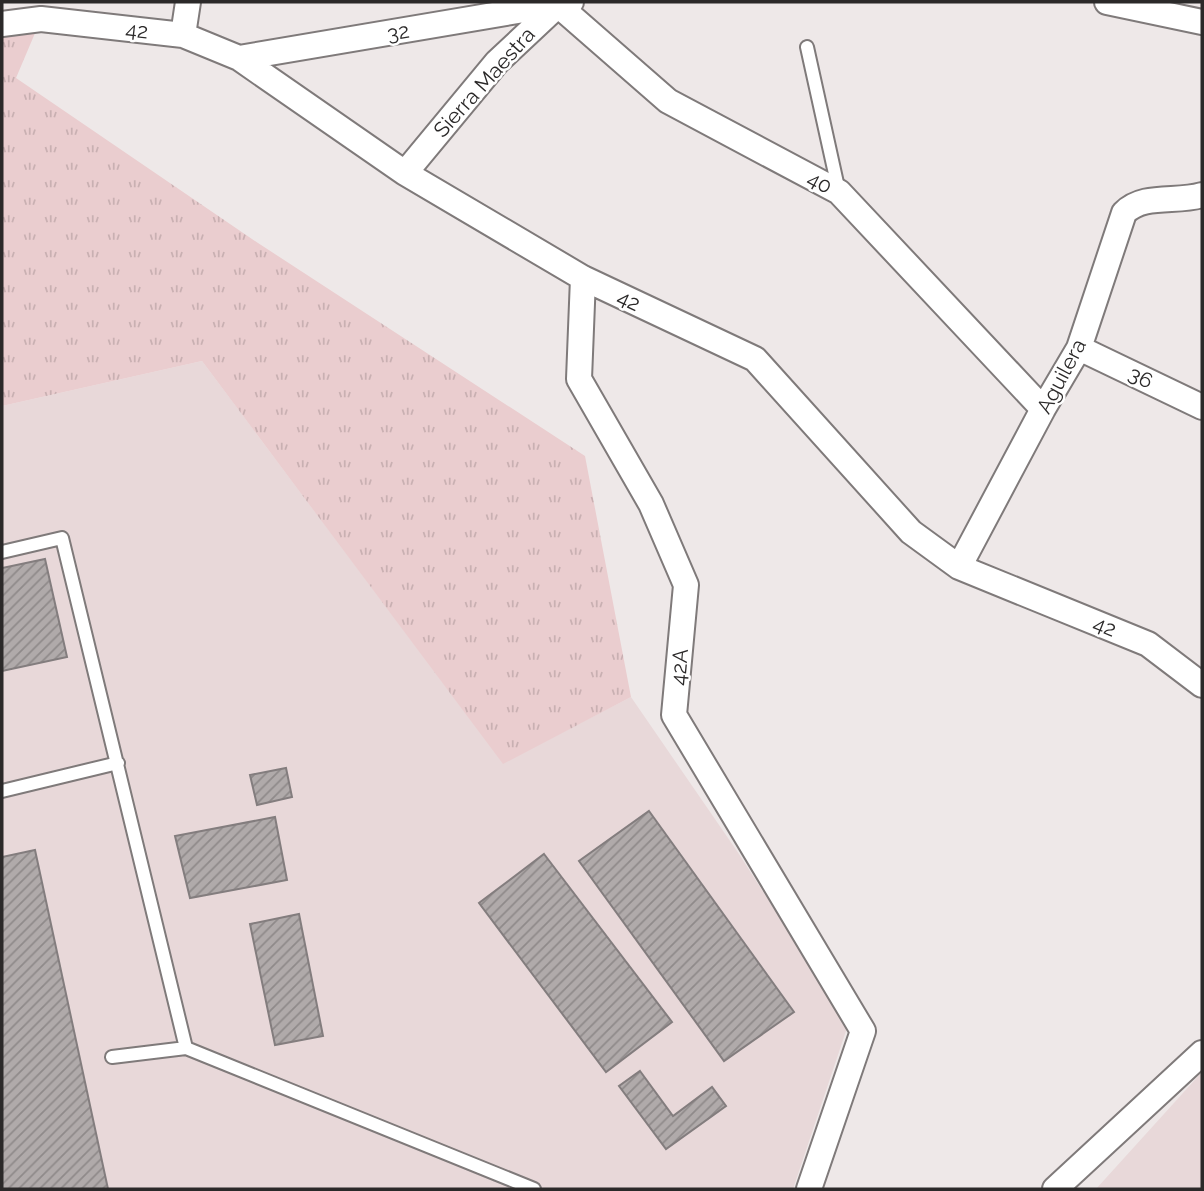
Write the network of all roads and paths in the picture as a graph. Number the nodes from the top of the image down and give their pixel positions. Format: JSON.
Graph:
{"nodes":[{"id":1,"x":188,"y":2,"type":"edge"},
{"id":2,"x":1107,"y":2,"type":"edge"},
{"id":3,"x":564,"y":3,"type":"edge"},
{"id":4,"x":1202,"y":22,"type":"edge"},
{"id":5,"x":2,"y":23,"type":"edge"},
{"id":6,"x":183,"y":34,"type":"junction"},
{"id":7,"x":807,"y":47,"type":"dead end"},
{"id":8,"x":239,"y":58,"type":"junction"},
{"id":9,"x":405,"y":173,"type":"junction"},
{"id":10,"x":839,"y":192,"type":"junction"},
{"id":11,"x":1202,"y":195,"type":"edge"},
{"id":12,"x":583,"y":278,"type":"junction"},
{"id":13,"x":1079,"y":348,"type":"junction"},
{"id":14,"x":1202,"y":407,"type":"edge"},
{"id":15,"x":1042,"y":409,"type":"junction"},
{"id":16,"x":2,"y":552,"type":"edge"},
{"id":17,"x":959,"y":567,"type":"junction"},
{"id":18,"x":1202,"y":685,"type":"edge"},
{"id":19,"x":118,"y":763,"type":"junction"},
{"id":20,"x":2,"y":791,"type":"edge"},
{"id":21,"x":186,"y":1048,"type":"junction"},
{"id":22,"x":1202,"y":1053,"type":"edge"},
{"id":23,"x":112,"y":1057,"type":"dead end"},
{"id":24,"x":534,"y":1189,"type":"edge"},
{"id":25,"x":809,"y":1189,"type":"edge"},
{"id":26,"x":1055,"y":1189,"type":"edge"}],
"edges":[{"from":1,"to":6,"type":"street"},
{"from":2,"to":4,"type":"street"},
{"from":3,"to":8,"type":"street","name":"32"},
{"from":3,"to":9,"type":"street","name":"Sierra Maestra"},
{"from":3,"to":10,"type":"street","name":"40"},
{"from":5,"to":6,"type":"street","name":"42"},
{"from":6,"to":8,"type":"street","name":"42"},
{"from":7,"to":10,"type":"lane"},
{"from":8,"to":9,"type":"street","name":"42"},
{"from":9,"to":12,"type":"street","name":"42"},
{"from":10,"to":15,"type":"street","name":"40"},
{"from":11,"to":13,"type":"street","name":"Aguilera"},
{"from":12,"to":17,"type":"street","name":"42"},
{"from":12,"to":25,"type":"street","name":"42A"},
{"from":13,"to":14,"type":"street","name":"36"},
{"from":13,"to":15,"type":"street","name":"Aguilera"},
{"from":15,"to":17,"type":"street","name":"Aguilera"},
{"from":16,"to":19,"type":"lane"},
{"from":17,"to":18,"type":"street","name":"42"},
{"from":19,"to":20,"type":"lane"},
{"from":19,"to":21,"type":"lane"},
{"from":21,"to":23,"type":"lane"},
{"from":21,"to":24,"type":"lane"},
{"from":22,"to":26,"type":"street"}]}
